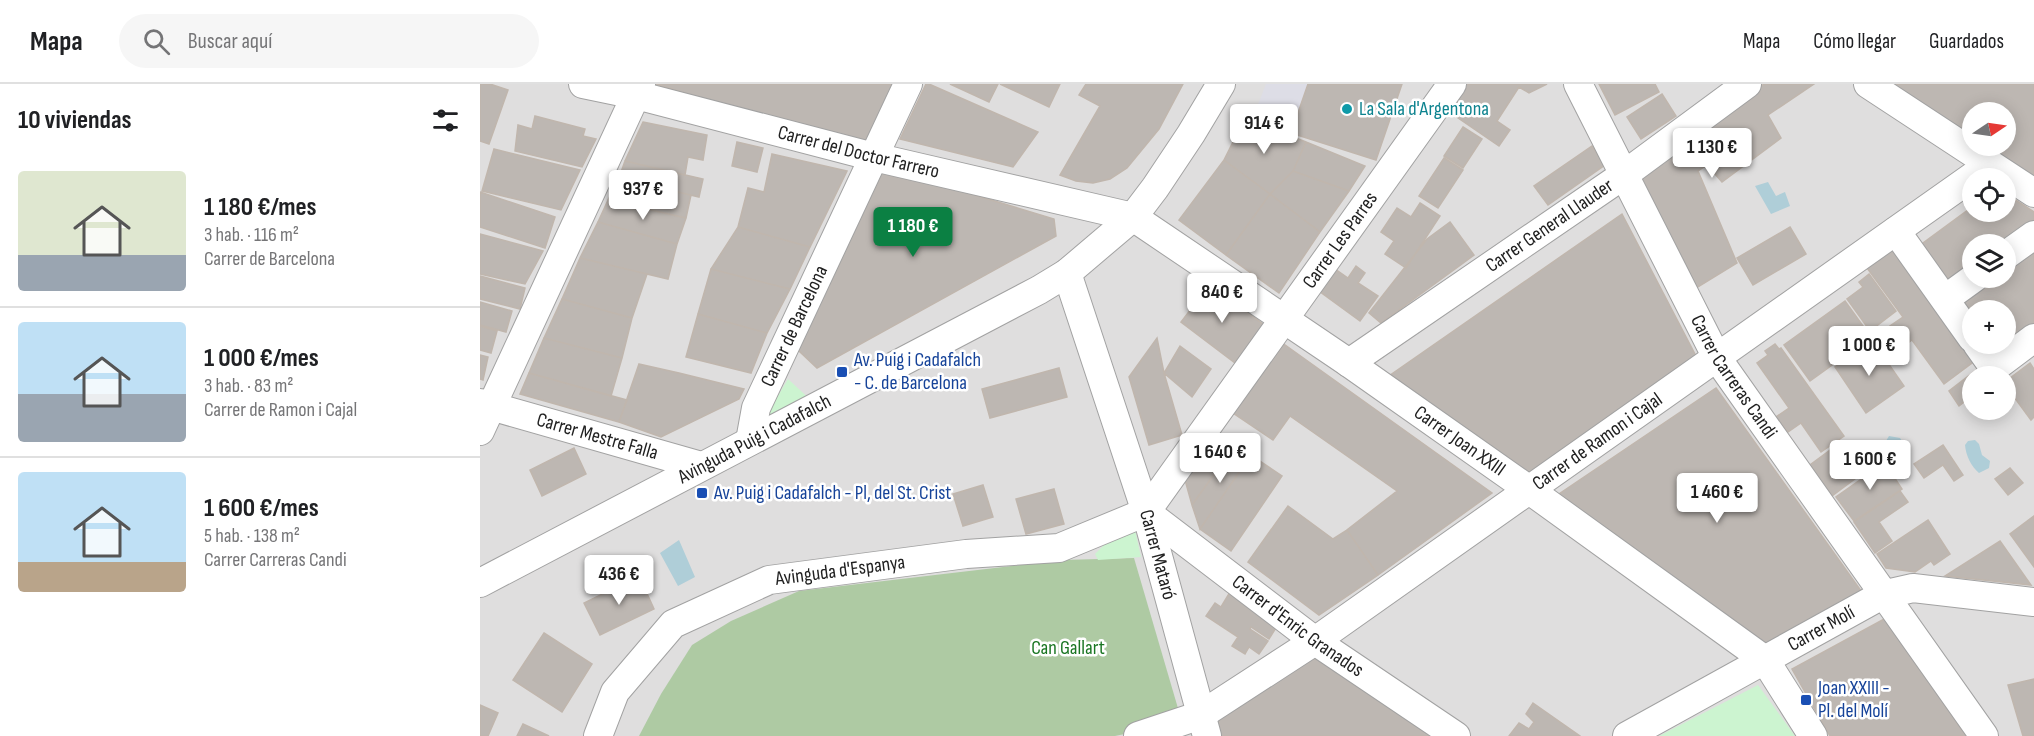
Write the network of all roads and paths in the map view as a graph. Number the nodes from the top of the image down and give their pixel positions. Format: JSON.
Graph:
{"nodes":[{"id":1,"x":583,"y":84,"type":"edge"},
{"id":2,"x":908,"y":84,"type":"edge"},
{"id":3,"x":1221,"y":84,"type":"edge"},
{"id":4,"x":1452,"y":84,"type":"edge"},
{"id":5,"x":1578,"y":84,"type":"edge"},
{"id":6,"x":1747,"y":84,"type":"edge"},
{"id":7,"x":1868,"y":84,"type":"edge"},
{"id":8,"x":638,"y":90,"type":"edge"},
{"id":9,"x":874,"y":156,"type":"junction"},
{"id":10,"x":1989,"y":165,"type":"junction"},
{"id":11,"x":1625,"y":174,"type":"junction"},
{"id":12,"x":2034,"y":193,"type":"edge"},
{"id":13,"x":1133,"y":217,"type":"junction"},
{"id":14,"x":1896,"y":231,"type":"junction"},
{"id":15,"x":2034,"y":235,"type":"edge"},
{"id":16,"x":2016,"y":248,"type":"edge"},
{"id":17,"x":1066,"y":273,"type":"junction"},
{"id":18,"x":1962,"y":286,"type":"edge"},
{"id":19,"x":1944,"y":299,"type":"junction"},
{"id":20,"x":1282,"y":319,"type":"junction"},
{"id":21,"x":1962,"y":324,"type":"edge"},
{"id":22,"x":2034,"y":338,"type":"edge"},
{"id":23,"x":2016,"y":352,"type":"edge"},
{"id":24,"x":1984,"y":354,"type":"edge"},
{"id":25,"x":2013,"y":354,"type":"edge"},
{"id":26,"x":1717,"y":358,"type":"junction"},
{"id":27,"x":1349,"y":363,"type":"junction"},
{"id":28,"x":484,"y":413,"type":"edge"},
{"id":29,"x":750,"y":441,"type":"junction"},
{"id":30,"x":701,"y":466,"type":"junction"},
{"id":31,"x":1528,"y":489,"type":"junction"},
{"id":32,"x":1146,"y":512,"type":"junction"},
{"id":33,"x":480,"y":583,"type":"edge"},
{"id":34,"x":1882,"y":595,"type":"junction"},
{"id":35,"x":2034,"y":602,"type":"edge"},
{"id":36,"x":1315,"y":641,"type":"junction"},
{"id":37,"x":1765,"y":660,"type":"junction"},
{"id":38,"x":1204,"y":726,"type":"edge"},
{"id":39,"x":598,"y":736,"type":"edge"},
{"id":40,"x":1138,"y":736,"type":"edge"},
{"id":41,"x":1456,"y":736,"type":"edge"},
{"id":42,"x":1627,"y":736,"type":"edge"},
{"id":43,"x":1813,"y":736,"type":"edge"},
{"id":44,"x":1984,"y":736,"type":"edge"}],
"edges":[{"from":1,"to":8,"type":"street","name":"Carrer del Doctor Farrero"},
{"from":2,"to":9,"type":"street","name":"Carrer de Barcelona"},
{"from":3,"to":13,"type":"street","name":"Avinguda Puig i Cadafalch"},
{"from":4,"to":20,"type":"street","name":"Carrer Les Parres"},
{"from":5,"to":11,"type":"street","name":"Carrer Carreras Candi"},
{"from":6,"to":11,"type":"street","name":"Carrer General Llauder"},
{"from":7,"to":10,"type":"street"},
{"from":8,"to":9,"type":"street","name":"Carrer del Doctor Farrero"},
{"from":8,"to":28,"type":"street"},
{"from":9,"to":13,"type":"street","name":"Carrer del Doctor Farrero"},
{"from":9,"to":29,"type":"street","name":"Carrer de Barcelona"},
{"from":10,"to":12,"type":"street"},
{"from":10,"to":14,"type":"street","name":"Carrer de Ramon i Cajal"},
{"from":11,"to":26,"type":"street","name":"Carrer Carreras Candi"},
{"from":11,"to":27,"type":"street","name":"Carrer General Llauder"},
{"from":13,"to":17,"type":"street","name":"Avinguda Puig i Cadafalch"},
{"from":13,"to":20,"type":"street","name":"Carrer Joan XXIII"},
{"from":14,"to":19,"type":"street"},
{"from":14,"to":26,"type":"street","name":"Carrer de Ramon i Cajal"},
{"from":15,"to":16,"type":"street"},
{"from":17,"to":29,"type":"street","name":"Avinguda Puig i Cadafalch"},
{"from":17,"to":32,"type":"street","name":"Carrer Mataró"},
{"from":18,"to":19,"type":"street"},
{"from":19,"to":21,"type":"street"},
{"from":20,"to":27,"type":"street","name":"Carrer Joan XXIII"},
{"from":20,"to":32,"type":"street","name":"Carrer Les Parres"},
{"from":22,"to":23,"type":"street"},
{"from":24,"to":25,"type":"street"},
{"from":26,"to":31,"type":"street","name":"Carrer de Ramon i Cajal"},
{"from":26,"to":34,"type":"street","name":"Carrer Carreras Candi"},
{"from":27,"to":31,"type":"street","name":"Carrer Joan XXIII"},
{"from":28,"to":30,"type":"street","name":"Carrer Mestre Falla"},
{"from":29,"to":30,"type":"street","name":"Avinguda Puig i Cadafalch"},
{"from":30,"to":33,"type":"street","name":"Avinguda Puig i Cadafalch"},
{"from":31,"to":36,"type":"street","name":"Carrer de Ramon i Cajal"},
{"from":31,"to":37,"type":"street","name":"Carrer Joan XXIII"},
{"from":32,"to":36,"type":"street","name":"Carrer d'Enric Granados"},
{"from":32,"to":38,"type":"street","name":"Carrer Mataró"},
{"from":32,"to":39,"type":"street","name":"Avinguda d'Espanya"},
{"from":34,"to":35,"type":"street","name":"Carrer Molí"},
{"from":34,"to":37,"type":"street","name":"Carrer Molí"},
{"from":34,"to":44,"type":"street","name":"Carrer Carreras Candi"},
{"from":36,"to":38,"type":"street","name":"Carrer de Ramon i Cajal"},
{"from":36,"to":41,"type":"street","name":"Carrer d'Enric Granados"},
{"from":37,"to":42,"type":"street","name":"Carrer Molí"},
{"from":37,"to":43,"type":"street","name":"Carrer Joan XXIII"},
{"from":38,"to":40,"type":"street","name":"Carrer de Ramon i Cajal"}]}
